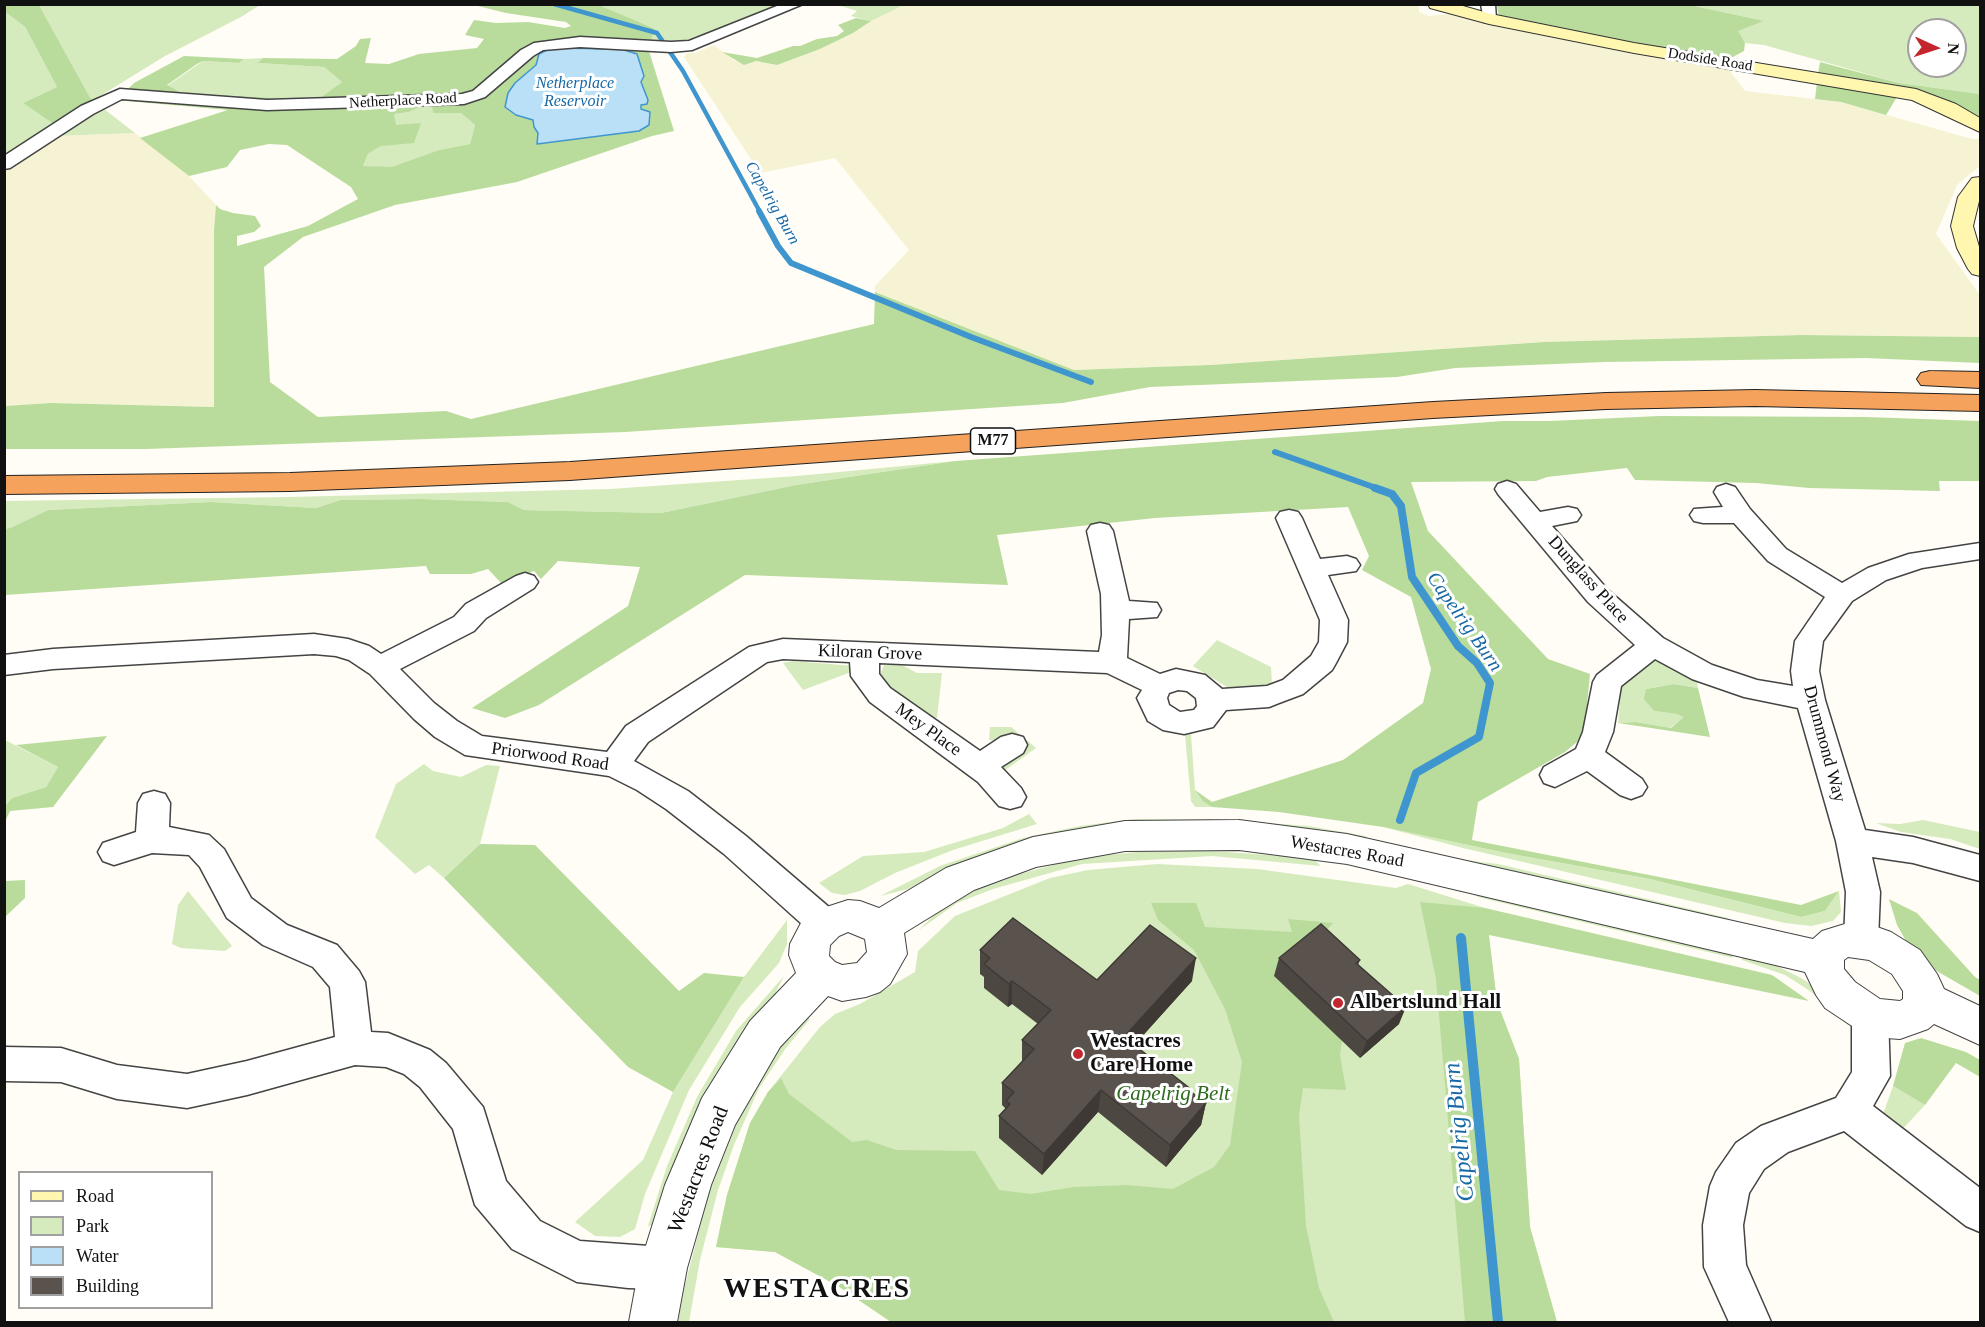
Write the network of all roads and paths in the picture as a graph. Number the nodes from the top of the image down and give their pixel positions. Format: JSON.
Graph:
{"nodes":[{"id":1,"x":796,"y":4,"type":"edge"},
{"id":2,"x":1436,"y":4,"type":"edge"},
{"id":3,"x":1488,"y":12,"type":"edge"},
{"id":4,"x":1980,"y":126,"type":"edge"},
{"id":5,"x":4,"y":164,"type":"edge"},
{"id":6,"x":1980,"y":183,"type":"edge"},
{"id":7,"x":1980,"y":269,"type":"edge"},
{"id":8,"x":1980,"y":380,"type":"edge"},
{"id":9,"x":1980,"y":403,"type":"edge"},
{"id":10,"x":4,"y":465,"type":"edge"},
{"id":11,"x":4,"y":485,"type":"edge"},
{"id":12,"x":1507,"y":489,"type":"dead end"},
{"id":13,"x":1726,"y":492,"type":"dead end"},
{"id":14,"x":1568,"y":515,"type":"dead end"},
{"id":15,"x":1703,"y":515,"type":"dead end"},
{"id":16,"x":1741,"y":515,"type":"junction"},
{"id":17,"x":1289,"y":518,"type":"dead end"},
{"id":18,"x":1534,"y":520,"type":"junction"},
{"id":19,"x":1100,"y":531,"type":"dead end"},
{"id":20,"x":1980,"y":551,"type":"edge"},
{"id":21,"x":1347,"y":565,"type":"dead end"},
{"id":22,"x":1312,"y":568,"type":"junction"},
{"id":23,"x":505,"y":587,"type":"dead end"},
{"id":24,"x":1842,"y":595,"type":"junction"},
{"id":25,"x":1115,"y":610,"type":"junction"},
{"id":26,"x":1147,"y":610,"type":"dead end"},
{"id":27,"x":1653,"y":645,"type":"junction"},
{"id":28,"x":864,"y":653,"type":"junction"},
{"id":29,"x":1112,"y":663,"type":"junction"},
{"id":30,"x":4,"y":665,"type":"edge"},
{"id":31,"x":380,"y":667,"type":"junction"},
{"id":32,"x":1159,"y":686,"type":"junction"},
{"id":33,"x":1213,"y":700,"type":"junction"},
{"id":34,"x":1810,"y":700,"type":"junction"},
{"id":35,"x":1012,"y":746,"type":"dead end"},
{"id":36,"x":1588,"y":756,"type":"junction"},
{"id":37,"x":615,"y":765,"type":"junction"},
{"id":38,"x":979,"y":767,"type":"junction"},
{"id":39,"x":1555,"y":775,"type":"dead end"},
{"id":40,"x":1631,"y":787,"type":"dead end"},
{"id":41,"x":1010,"y":797,"type":"dead end"},
{"id":42,"x":154,"y":803,"type":"dead end"},
{"id":43,"x":152,"y":840,"type":"junction"},
{"id":44,"x":1852,"y":842,"type":"junction"},
{"id":45,"x":114,"y":852,"type":"dead end"},
{"id":46,"x":1980,"y":868,"type":"edge"},
{"id":47,"x":825,"y":924,"type":"junction"},
{"id":48,"x":880,"y":927,"type":"junction"},
{"id":49,"x":1861,"y":940,"type":"junction"},
{"id":50,"x":1824,"y":959,"type":"junction"},
{"id":51,"x":821,"y":975,"type":"junction"},
{"id":52,"x":1924,"y":999,"type":"junction"},
{"id":53,"x":1870,"y":1015,"type":"junction"},
{"id":54,"x":1980,"y":1026,"type":"edge"},
{"id":55,"x":355,"y":1048,"type":"junction"},
{"id":56,"x":4,"y":1064,"type":"edge"},
{"id":57,"x":1849,"y":1111,"type":"junction"},
{"id":58,"x":1980,"y":1212,"type":"edge"},
{"id":59,"x":663,"y":1268,"type":"junction"},
{"id":60,"x":653,"y":1323,"type":"edge"},
{"id":61,"x":1750,"y":1323,"type":"edge"}],
"edges":[{"from":1,"to":5,"type":"street","name":"Netherplace Road"},
{"from":2,"to":3,"type":"main road","name":"Dodside Road"},
{"from":3,"to":4,"type":"main road","name":"Dodside Road"},
{"from":6,"to":7,"type":"main road"},
{"from":8,"to":10,"type":"highway","number":"M77"},
{"from":9,"to":11,"type":"highway","number":"M77"},
{"from":12,"to":18,"type":"street","name":"Dunglass Place"},
{"from":13,"to":16,"type":"street"},
{"from":14,"to":18,"type":"street","name":"Dunglass Place"},
{"from":15,"to":16,"type":"street"},
{"from":16,"to":24,"type":"street"},
{"from":17,"to":22,"type":"street"},
{"from":18,"to":27,"type":"street","name":"Dunglass Place"},
{"from":19,"to":25,"type":"street"},
{"from":20,"to":24,"type":"street","name":"Drummond Way"},
{"from":21,"to":22,"type":"street"},
{"from":22,"to":33,"type":"street"},
{"from":23,"to":31,"type":"street"},
{"from":24,"to":34,"type":"street","name":"Drummond Way"},
{"from":25,"to":26,"type":"street"},
{"from":25,"to":29,"type":"street"},
{"from":27,"to":34,"type":"street","name":"Dunglass Place"},
{"from":27,"to":36,"type":"street"},
{"from":28,"to":29,"type":"street","name":"Kiloran Grove"},
{"from":28,"to":37,"type":"street","name":"Kiloran Grove"},
{"from":28,"to":38,"type":"street","name":"Mey Place"},
{"from":29,"to":32,"type":"street","name":"Kiloran Grove"},
{"from":30,"to":31,"type":"street","name":"Priorwood Road"},
{"from":31,"to":37,"type":"street","name":"Priorwood Road"},
{"from":32,"to":33,"type":"street"},
{"from":32,"to":33,"type":"street"},
{"from":34,"to":44,"type":"street","name":"Drummond Way"},
{"from":35,"to":38,"type":"street"},
{"from":36,"to":39,"type":"street"},
{"from":36,"to":40,"type":"street"},
{"from":37,"to":47,"type":"street","name":"Priorwood Road"},
{"from":38,"to":41,"type":"street","name":"Mey Place"},
{"from":42,"to":43,"type":"street"},
{"from":43,"to":45,"type":"street"},
{"from":43,"to":55,"type":"street"},
{"from":44,"to":46,"type":"street"},
{"from":44,"to":49,"type":"street","name":"Drummond Way"},
{"from":47,"to":48,"type":"street"},
{"from":47,"to":51,"type":"street"},
{"from":48,"to":50,"type":"street","name":"Westacres Road"},
{"from":48,"to":51,"type":"street"},
{"from":49,"to":50,"type":"street"},
{"from":49,"to":52,"type":"street"},
{"from":50,"to":53,"type":"street"},
{"from":51,"to":59,"type":"street","name":"Westacres Road"},
{"from":52,"to":53,"type":"street"},
{"from":52,"to":54,"type":"street"},
{"from":53,"to":57,"type":"street"},
{"from":55,"to":56,"type":"street"},
{"from":55,"to":59,"type":"street"},
{"from":57,"to":58,"type":"street"},
{"from":57,"to":61,"type":"street"},
{"from":59,"to":60,"type":"street","name":"Westacres Road"}]}
